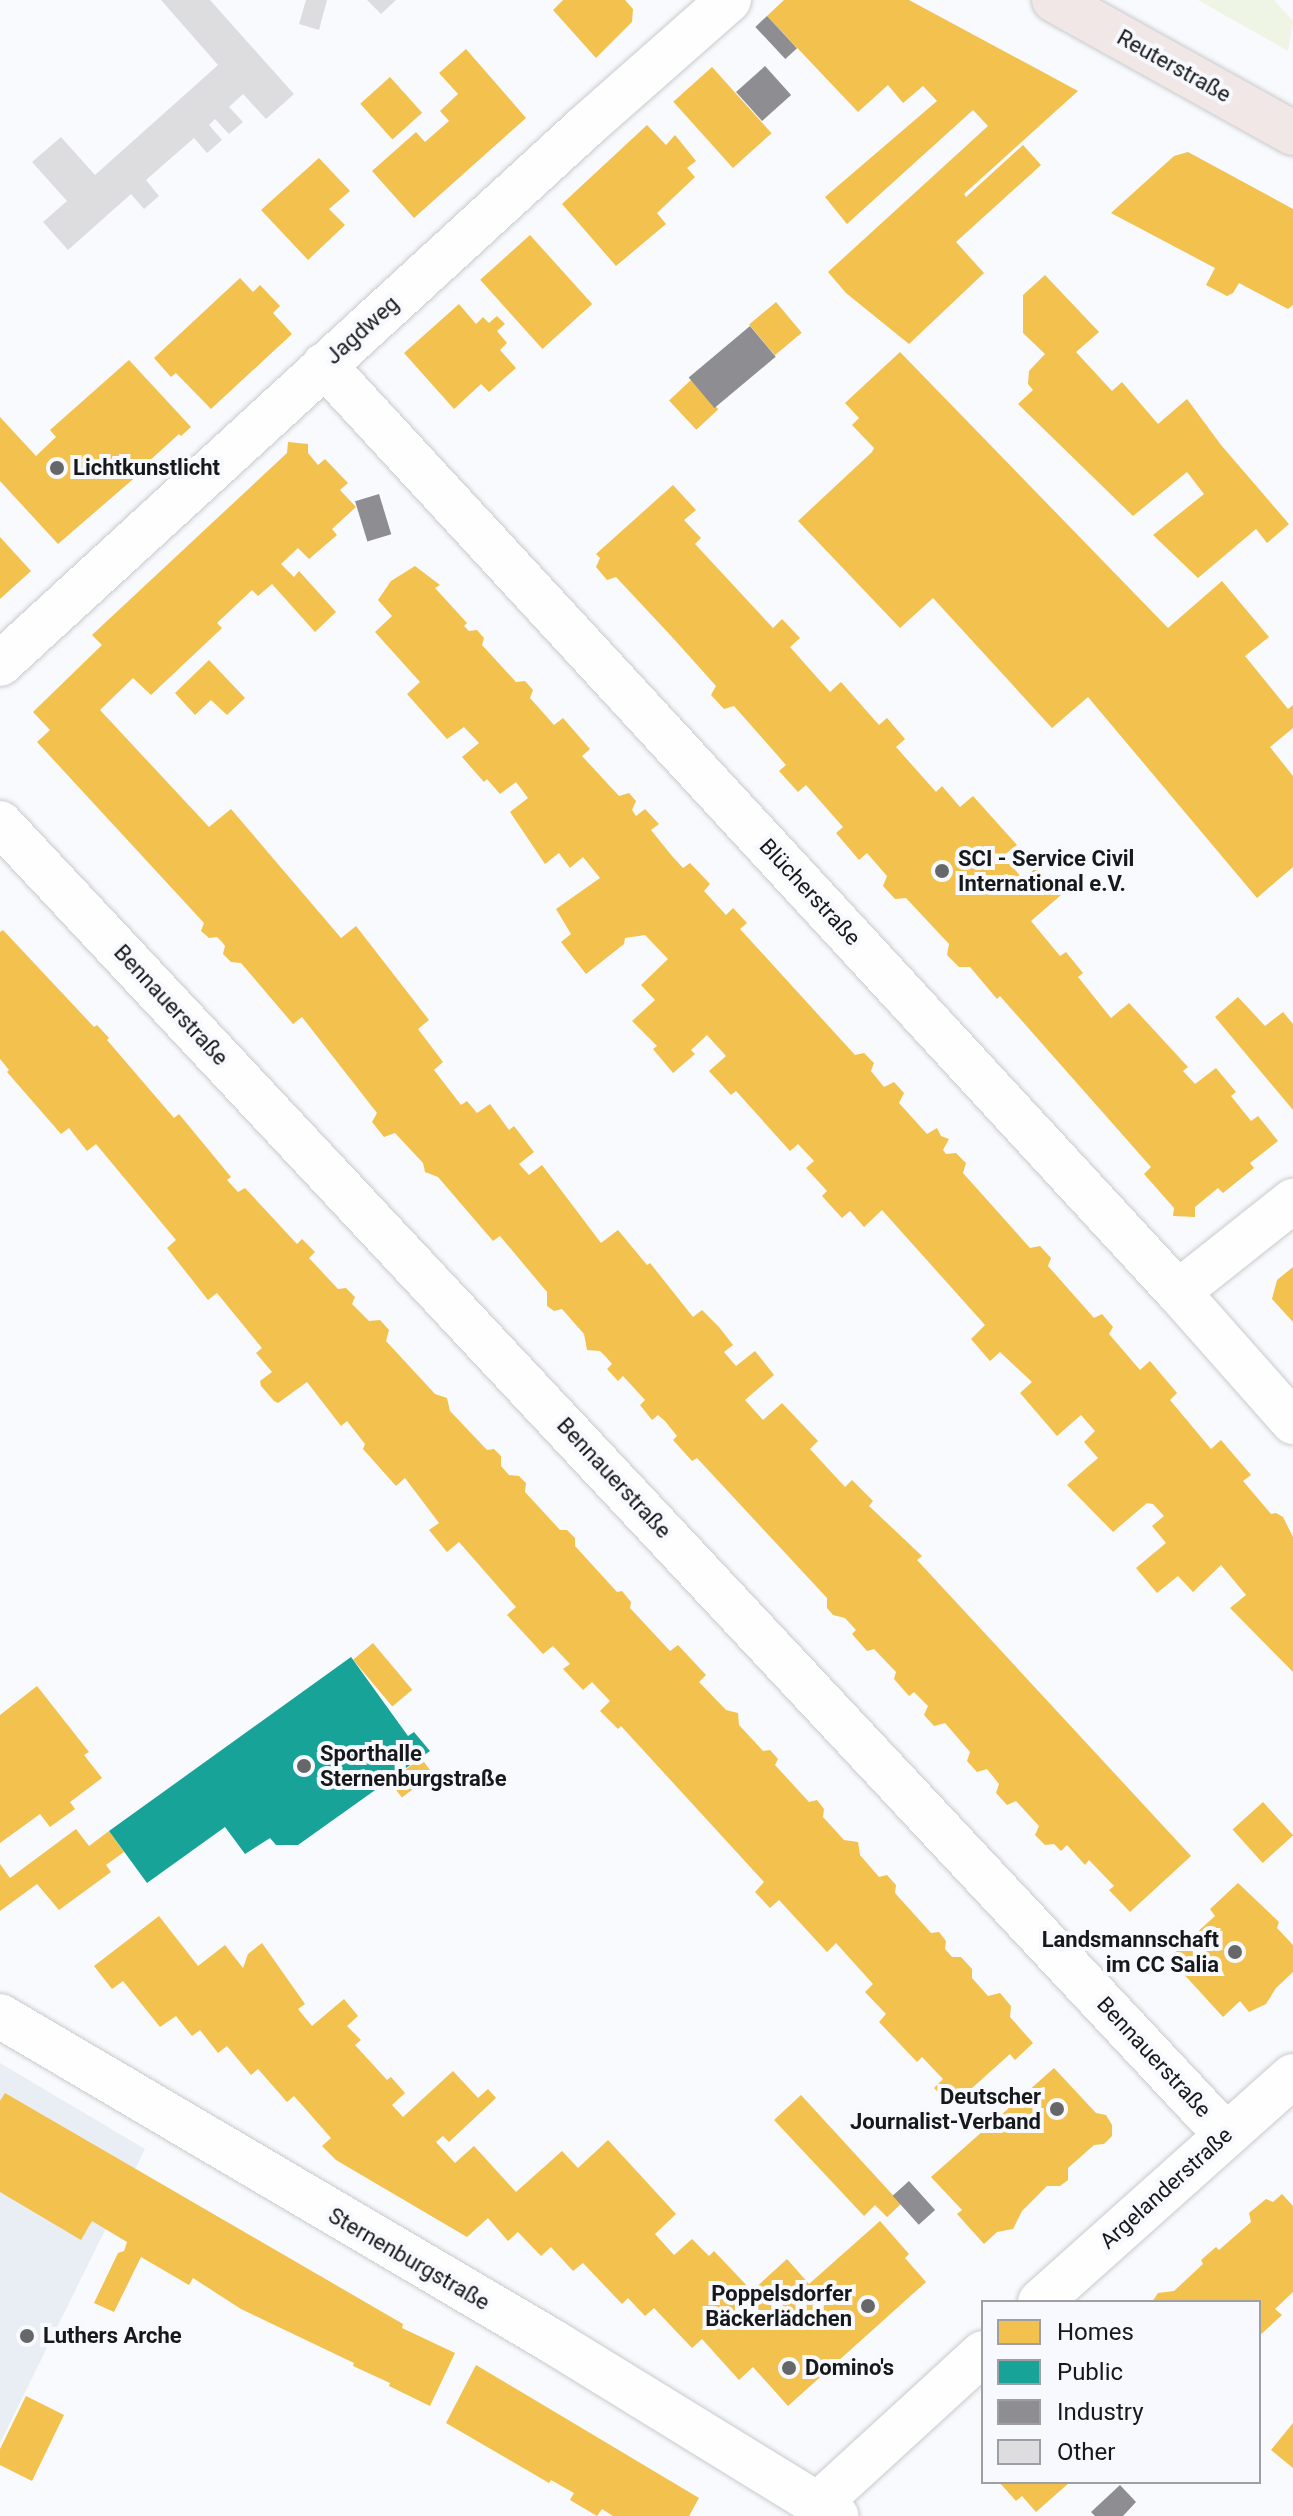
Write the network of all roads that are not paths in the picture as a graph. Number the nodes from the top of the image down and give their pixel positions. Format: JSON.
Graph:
{"nodes":[{"id":1,"x":729,"y":0,"type":"edge"},
{"id":2,"x":1054,"y":0,"type":"edge"},
{"id":3,"x":1293,"y":133,"type":"edge"},
{"id":4,"x":324,"y":365,"type":"junction"},
{"id":5,"x":0,"y":664,"type":"edge"},
{"id":6,"x":0,"y":823,"type":"edge"},
{"id":7,"x":1293,"y":1201,"type":"edge"},
{"id":8,"x":1178,"y":1292,"type":"junction"},
{"id":9,"x":1293,"y":1422,"type":"edge"},
{"id":10,"x":0,"y":2016,"type":"edge"},
{"id":11,"x":1290,"y":2085,"type":"edge"},
{"id":12,"x":1226,"y":2135,"type":"junction"},
{"id":13,"x":1042,"y":2300,"type":"edge"},
{"id":14,"x":981,"y":2355,"type":"edge"},
{"id":15,"x":819,"y":2512,"type":"edge"}],
"edges":[{"from":1,"to":4,"type":"street","name":"Jagdweg"},
{"from":2,"to":3,"type":"main road","name":"Reuterstraße"},
{"from":4,"to":5,"type":"street","name":"Jagdweg"},
{"from":4,"to":8,"type":"street","name":"Blücherstraße"},
{"from":6,"to":12,"type":"street","name":"Bennauerstraße"},
{"from":7,"to":8,"type":"street"},
{"from":8,"to":9,"type":"street","name":"Blücherstraße"},
{"from":10,"to":15,"type":"street","name":"Sternenburgstraße"},
{"from":11,"to":12,"type":"street","name":"Argelanderstraße"},
{"from":12,"to":13,"type":"street","name":"Argelanderstraße"},
{"from":14,"to":15,"type":"street"}]}
